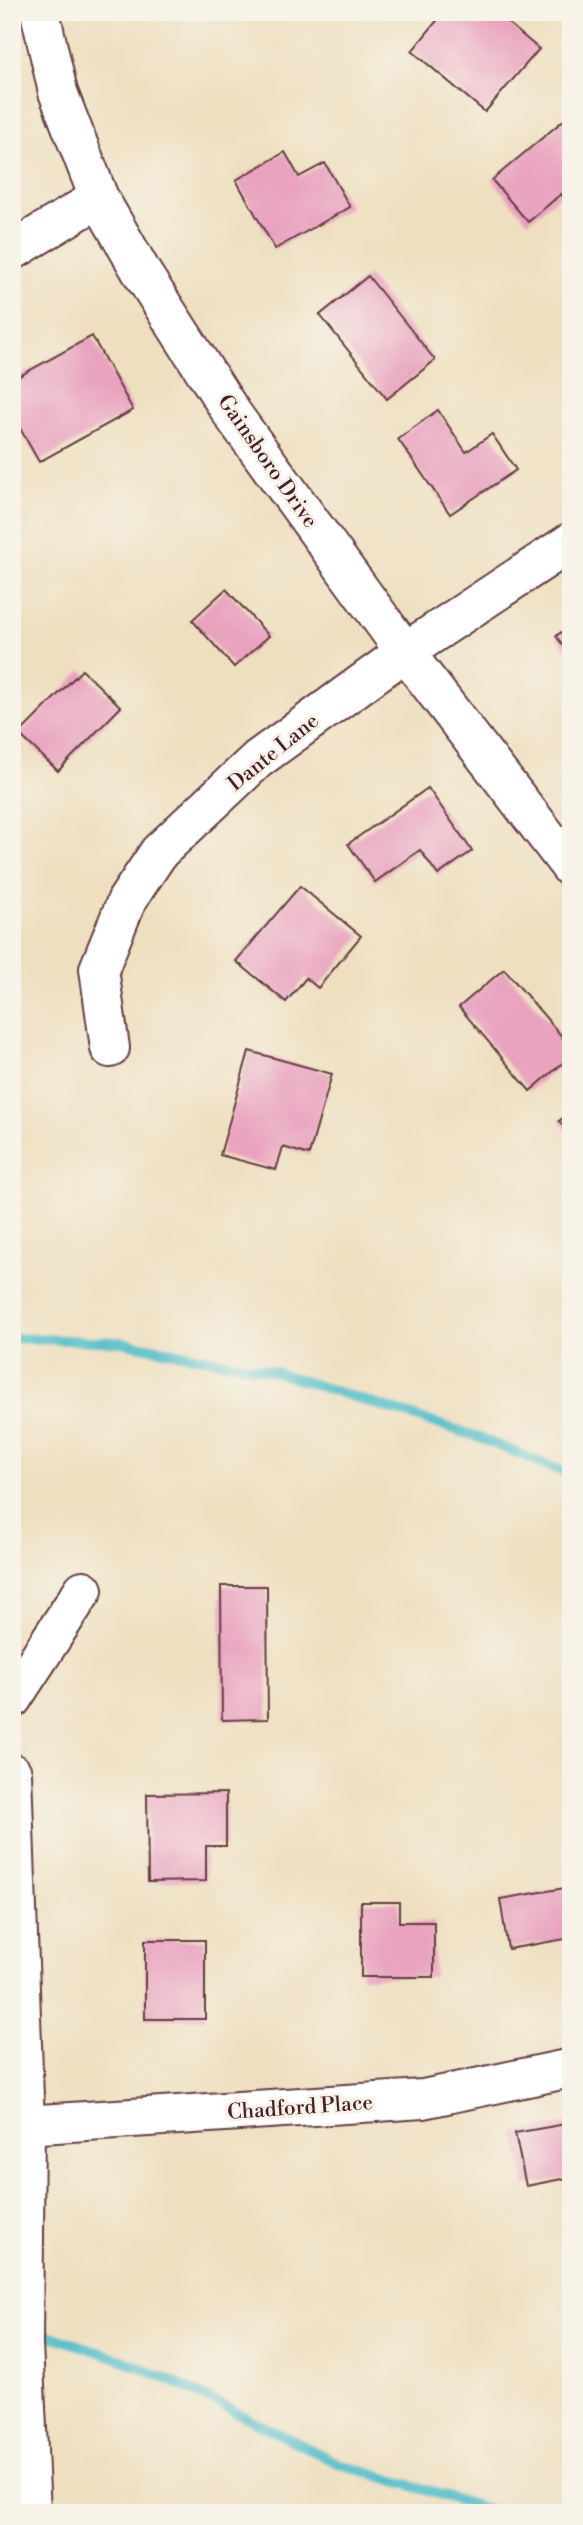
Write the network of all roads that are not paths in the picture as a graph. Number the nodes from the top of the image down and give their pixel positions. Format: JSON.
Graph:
{"nodes":[{"id":1,"x":40,"y":12,"type":"edge"},
{"id":2,"x":99,"y":198,"type":"junction"},
{"id":3,"x":12,"y":251,"type":"edge"},
{"id":4,"x":571,"y":542,"type":"edge"},
{"id":5,"x":405,"y":652,"type":"junction"},
{"id":6,"x":571,"y":868,"type":"edge"},
{"id":7,"x":110,"y":1048,"type":"dead end"},
{"id":8,"x":83,"y":1590,"type":"dead end"},
{"id":9,"x":12,"y":1699,"type":"edge"},
{"id":10,"x":12,"y":1773,"type":"edge"},
{"id":11,"x":571,"y":2068,"type":"edge"},
{"id":12,"x":25,"y":2124,"type":"junction"},
{"id":13,"x":31,"y":2513,"type":"edge"}],
"edges":[{"from":1,"to":2,"type":"street","name":"Gainsboro Drive"},
{"from":2,"to":3,"type":"street"},
{"from":2,"to":5,"type":"street","name":"Gainsboro Drive"},
{"from":4,"to":5,"type":"street","name":"Dante Lane"},
{"from":5,"to":6,"type":"street","name":"Gainsboro Drive"},
{"from":5,"to":7,"type":"street","name":"Dante Lane"},
{"from":8,"to":9,"type":"street"},
{"from":10,"to":12,"type":"street"},
{"from":11,"to":12,"type":"street","name":"Chadford Place"},
{"from":12,"to":13,"type":"street"}]}
